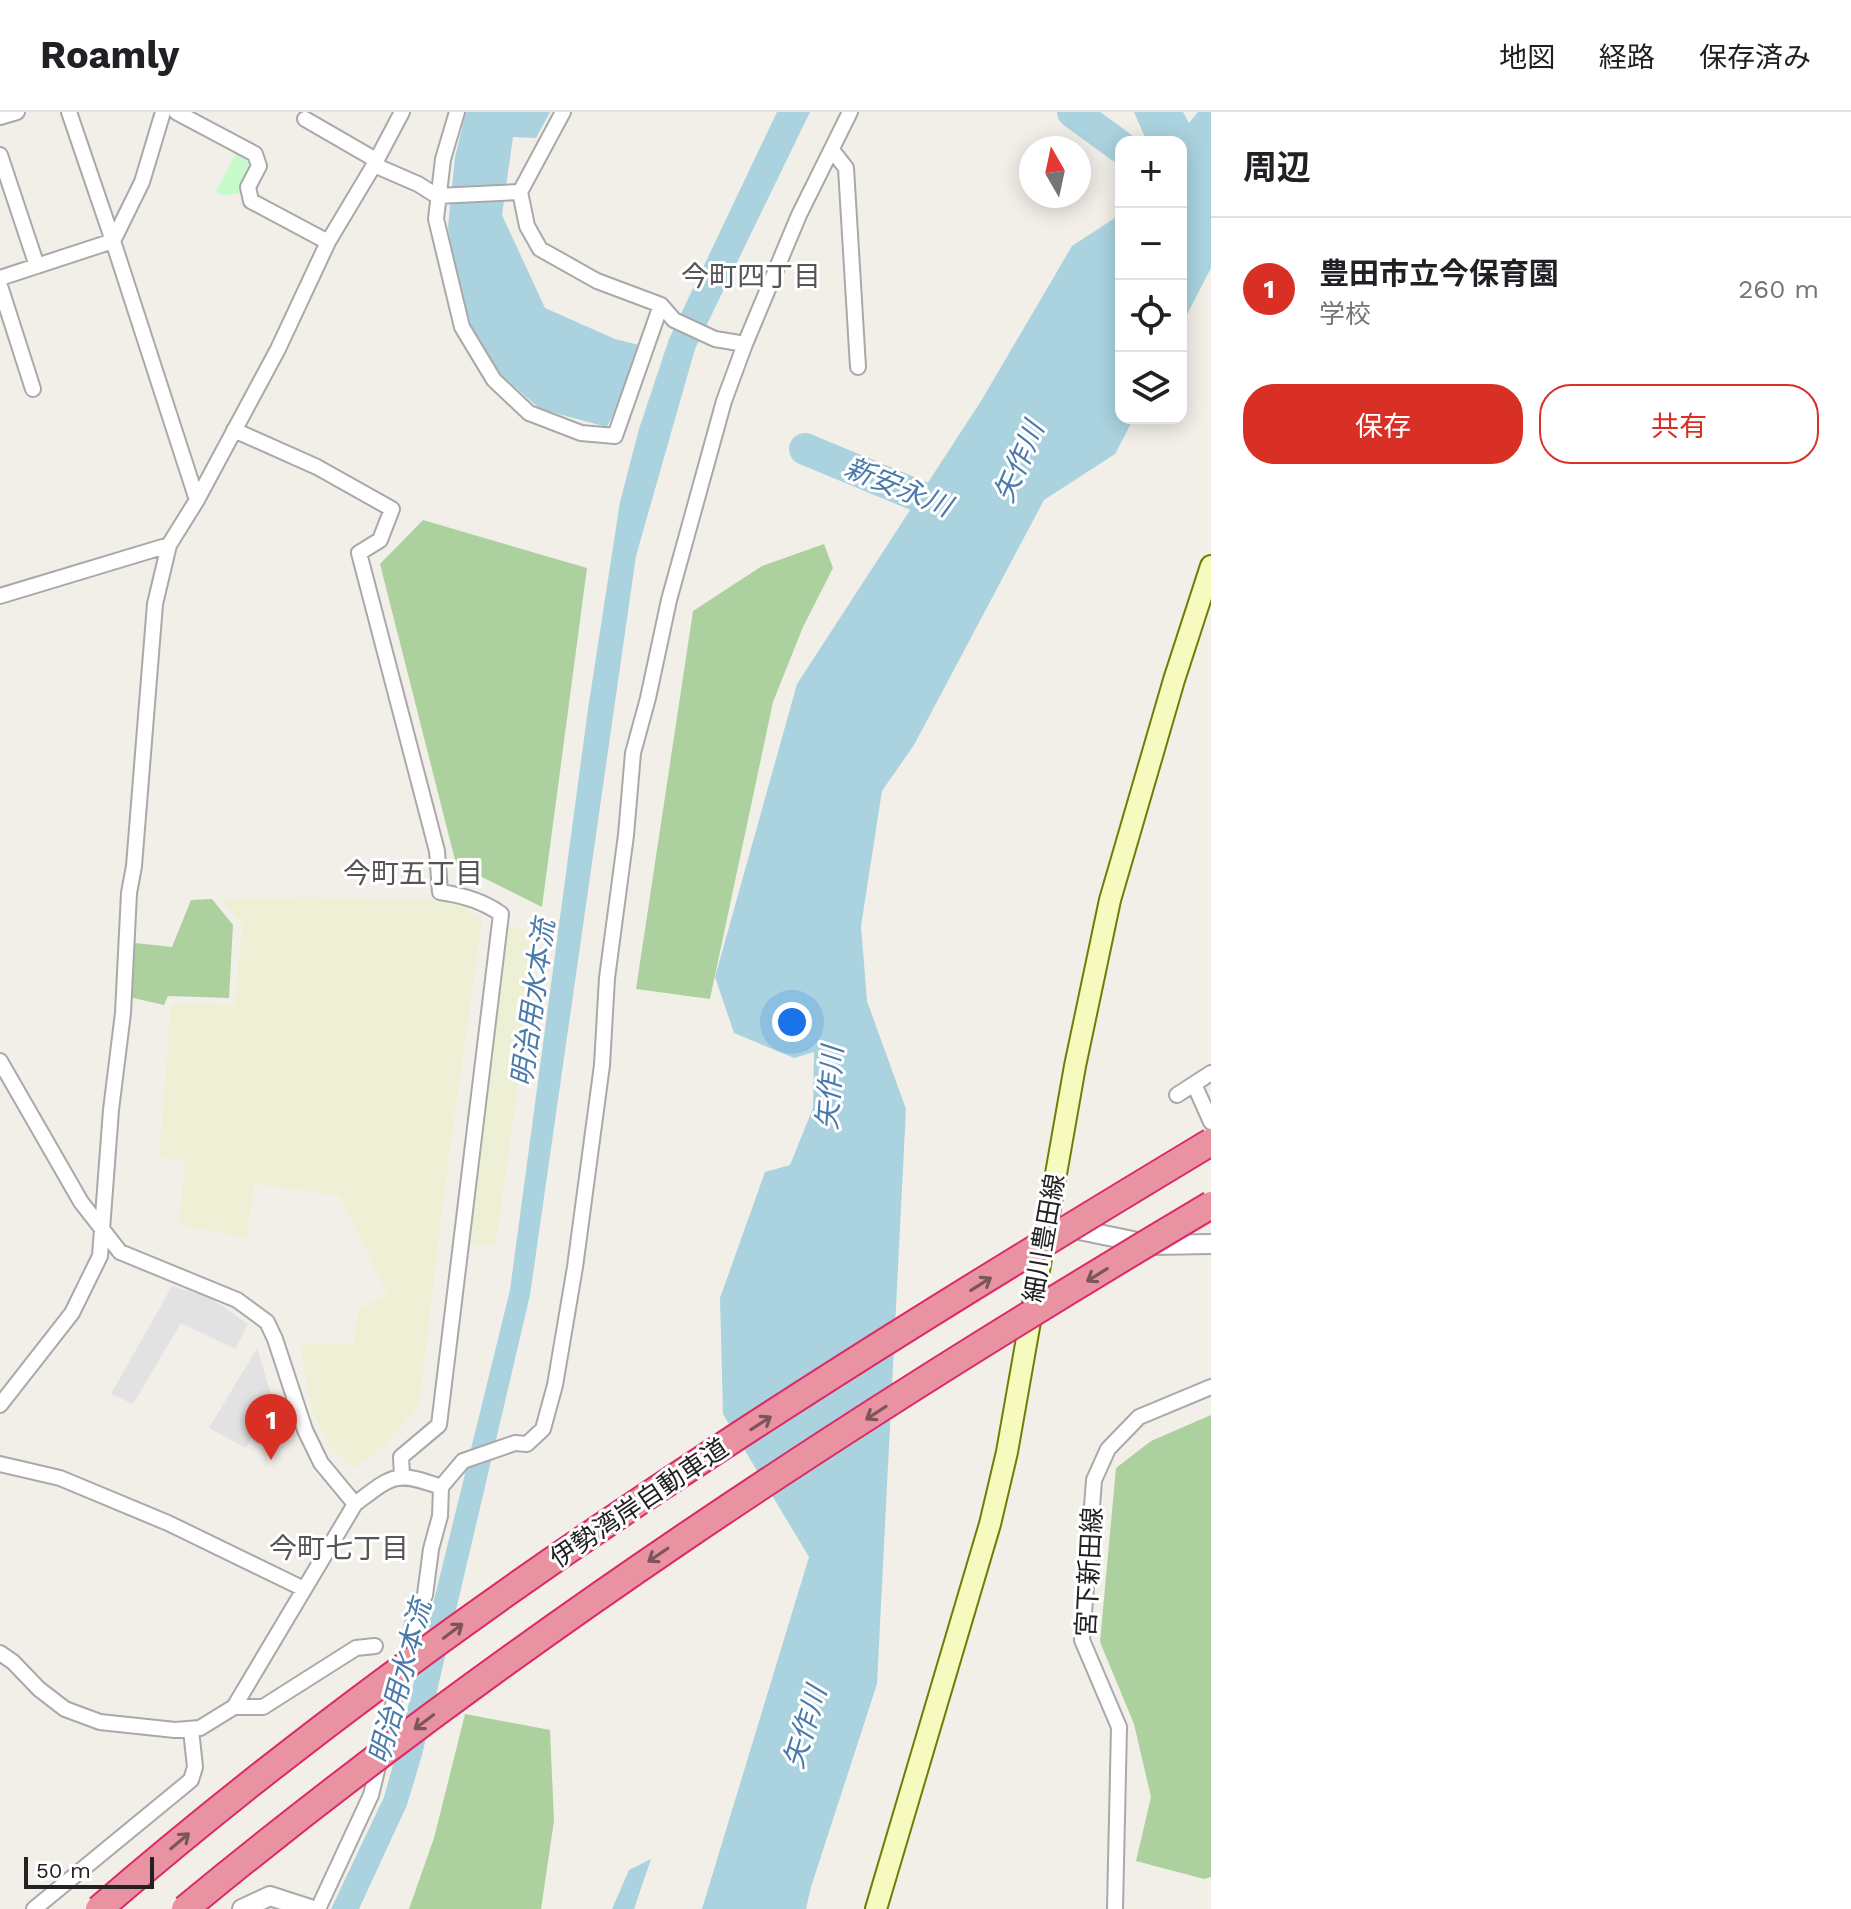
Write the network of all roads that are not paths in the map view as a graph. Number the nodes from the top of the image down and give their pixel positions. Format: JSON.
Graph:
{"nodes":[{"id":1,"x":17,"y":112,"type":"edge"},
{"id":2,"x":69,"y":112,"type":"edge"},
{"id":3,"x":163,"y":112,"type":"edge"},
{"id":4,"x":176,"y":112,"type":"edge"},
{"id":5,"x":402,"y":112,"type":"edge"},
{"id":6,"x":457,"y":112,"type":"edge"},
{"id":7,"x":563,"y":112,"type":"edge"},
{"id":8,"x":850,"y":112,"type":"edge"},
{"id":9,"x":0,"y":117,"type":"edge"},
{"id":10,"x":305,"y":119,"type":"dead end"},
{"id":11,"x":832,"y":150,"type":"junction"},
{"id":12,"x":0,"y":155,"type":"edge"},
{"id":13,"x":375,"y":162,"type":"junction"},
{"id":14,"x":520,"y":192,"type":"junction"},
{"id":15,"x":437,"y":196,"type":"junction"},
{"id":16,"x":113,"y":241,"type":"junction"},
{"id":17,"x":328,"y":242,"type":"junction"},
{"id":18,"x":37,"y":266,"type":"junction"},
{"id":19,"x":0,"y":278,"type":"edge"},
{"id":20,"x":0,"y":286,"type":"edge"},
{"id":21,"x":661,"y":305,"type":"junction"},
{"id":22,"x":745,"y":344,"type":"junction"},
{"id":23,"x":858,"y":367,"type":"dead end"},
{"id":24,"x":33,"y":389,"type":"dead end"},
{"id":25,"x":234,"y":430,"type":"junction"},
{"id":26,"x":197,"y":500,"type":"junction"},
{"id":27,"x":169,"y":545,"type":"junction"},
{"id":28,"x":1211,"y":566,"type":"edge"},
{"id":29,"x":0,"y":596,"type":"edge"},
{"id":30,"x":0,"y":1061,"type":"edge"},
{"id":31,"x":1211,"y":1073,"type":"edge"},
{"id":32,"x":1194,"y":1084,"type":"junction"},
{"id":33,"x":1177,"y":1095,"type":"dead end"},
{"id":34,"x":1211,"y":1122,"type":"edge"},
{"id":35,"x":1211,"y":1142,"type":"edge"},
{"id":36,"x":1211,"y":1205,"type":"edge"},
{"id":37,"x":1046,"y":1223,"type":"junction"},
{"id":38,"x":103,"y":1231,"type":"junction"},
{"id":39,"x":1211,"y":1244,"type":"edge"},
{"id":40,"x":1211,"y":1387,"type":"edge"},
{"id":41,"x":5,"y":1388,"type":"edge"},
{"id":42,"x":0,"y":1405,"type":"edge"},
{"id":43,"x":0,"y":1464,"type":"edge"},
{"id":44,"x":402,"y":1475,"type":"junction"},
{"id":45,"x":441,"y":1487,"type":"junction"},
{"id":46,"x":355,"y":1504,"type":"junction"},
{"id":47,"x":304,"y":1589,"type":"junction"},
{"id":48,"x":375,"y":1646,"type":"dead end"},
{"id":49,"x":0,"y":1653,"type":"edge"},
{"id":50,"x":234,"y":1707,"type":"junction"},
{"id":51,"x":191,"y":1730,"type":"junction"},
{"id":52,"x":34,"y":1909,"type":"edge"},
{"id":53,"x":99,"y":1909,"type":"edge"},
{"id":54,"x":185,"y":1909,"type":"edge"},
{"id":55,"x":242,"y":1909,"type":"edge"},
{"id":56,"x":310,"y":1909,"type":"edge"},
{"id":57,"x":318,"y":1909,"type":"edge"},
{"id":58,"x":876,"y":1909,"type":"edge"},
{"id":59,"x":1115,"y":1909,"type":"edge"}],
"edges":[{"from":1,"to":9,"type":"street"},
{"from":2,"to":16,"type":"street"},
{"from":3,"to":16,"type":"street"},
{"from":4,"to":17,"type":"street"},
{"from":5,"to":13,"type":"street"},
{"from":6,"to":15,"type":"street"},
{"from":7,"to":14,"type":"street"},
{"from":8,"to":11,"type":"street"},
{"from":10,"to":13,"type":"street"},
{"from":11,"to":22,"type":"street"},
{"from":11,"to":23,"type":"street"},
{"from":12,"to":18,"type":"street"},
{"from":13,"to":15,"type":"street"},
{"from":13,"to":17,"type":"street"},
{"from":14,"to":15,"type":"street"},
{"from":14,"to":21,"type":"street"},
{"from":15,"to":21,"type":"street"},
{"from":16,"to":18,"type":"street"},
{"from":16,"to":26,"type":"street"},
{"from":17,"to":25,"type":"street"},
{"from":18,"to":19,"type":"street"},
{"from":20,"to":24,"type":"street"},
{"from":21,"to":22,"type":"street"},
{"from":22,"to":45,"type":"street"},
{"from":25,"to":26,"type":"street"},
{"from":25,"to":44,"type":"street"},
{"from":26,"to":27,"type":"street"},
{"from":27,"to":29,"type":"street"},
{"from":27,"to":38,"type":"street"},
{"from":28,"to":37,"type":"main road","name":"細川豊田線"},
{"from":30,"to":38,"type":"street"},
{"from":31,"to":32,"type":"street"},
{"from":32,"to":33,"type":"street"},
{"from":32,"to":34,"type":"street"},
{"from":53,"to":35,"type":"highway","name":"伊勢湾岸自動車道","one_way":true,"bridge":true},
{"from":36,"to":54,"type":"highway","name":"伊勢湾岸自動車道","one_way":true,"bridge":true},
{"from":37,"to":39,"type":"street"},
{"from":37,"to":58,"type":"main road","name":"細川豊田線"},
{"from":38,"to":41,"type":"street"},
{"from":38,"to":46,"type":"street"},
{"from":40,"to":59,"type":"street","name":"宮下新田線"},
{"from":41,"to":42,"type":"street"},
{"from":43,"to":47,"type":"street"},
{"from":44,"to":45,"type":"street"},
{"from":44,"to":46,"type":"street"},
{"from":45,"to":57,"type":"street"},
{"from":46,"to":47,"type":"street"},
{"from":47,"to":50,"type":"street"},
{"from":48,"to":50,"type":"street"},
{"from":49,"to":51,"type":"street"},
{"from":50,"to":51,"type":"street"},
{"from":51,"to":52,"type":"street"},
{"from":55,"to":56,"type":"street"}]}
